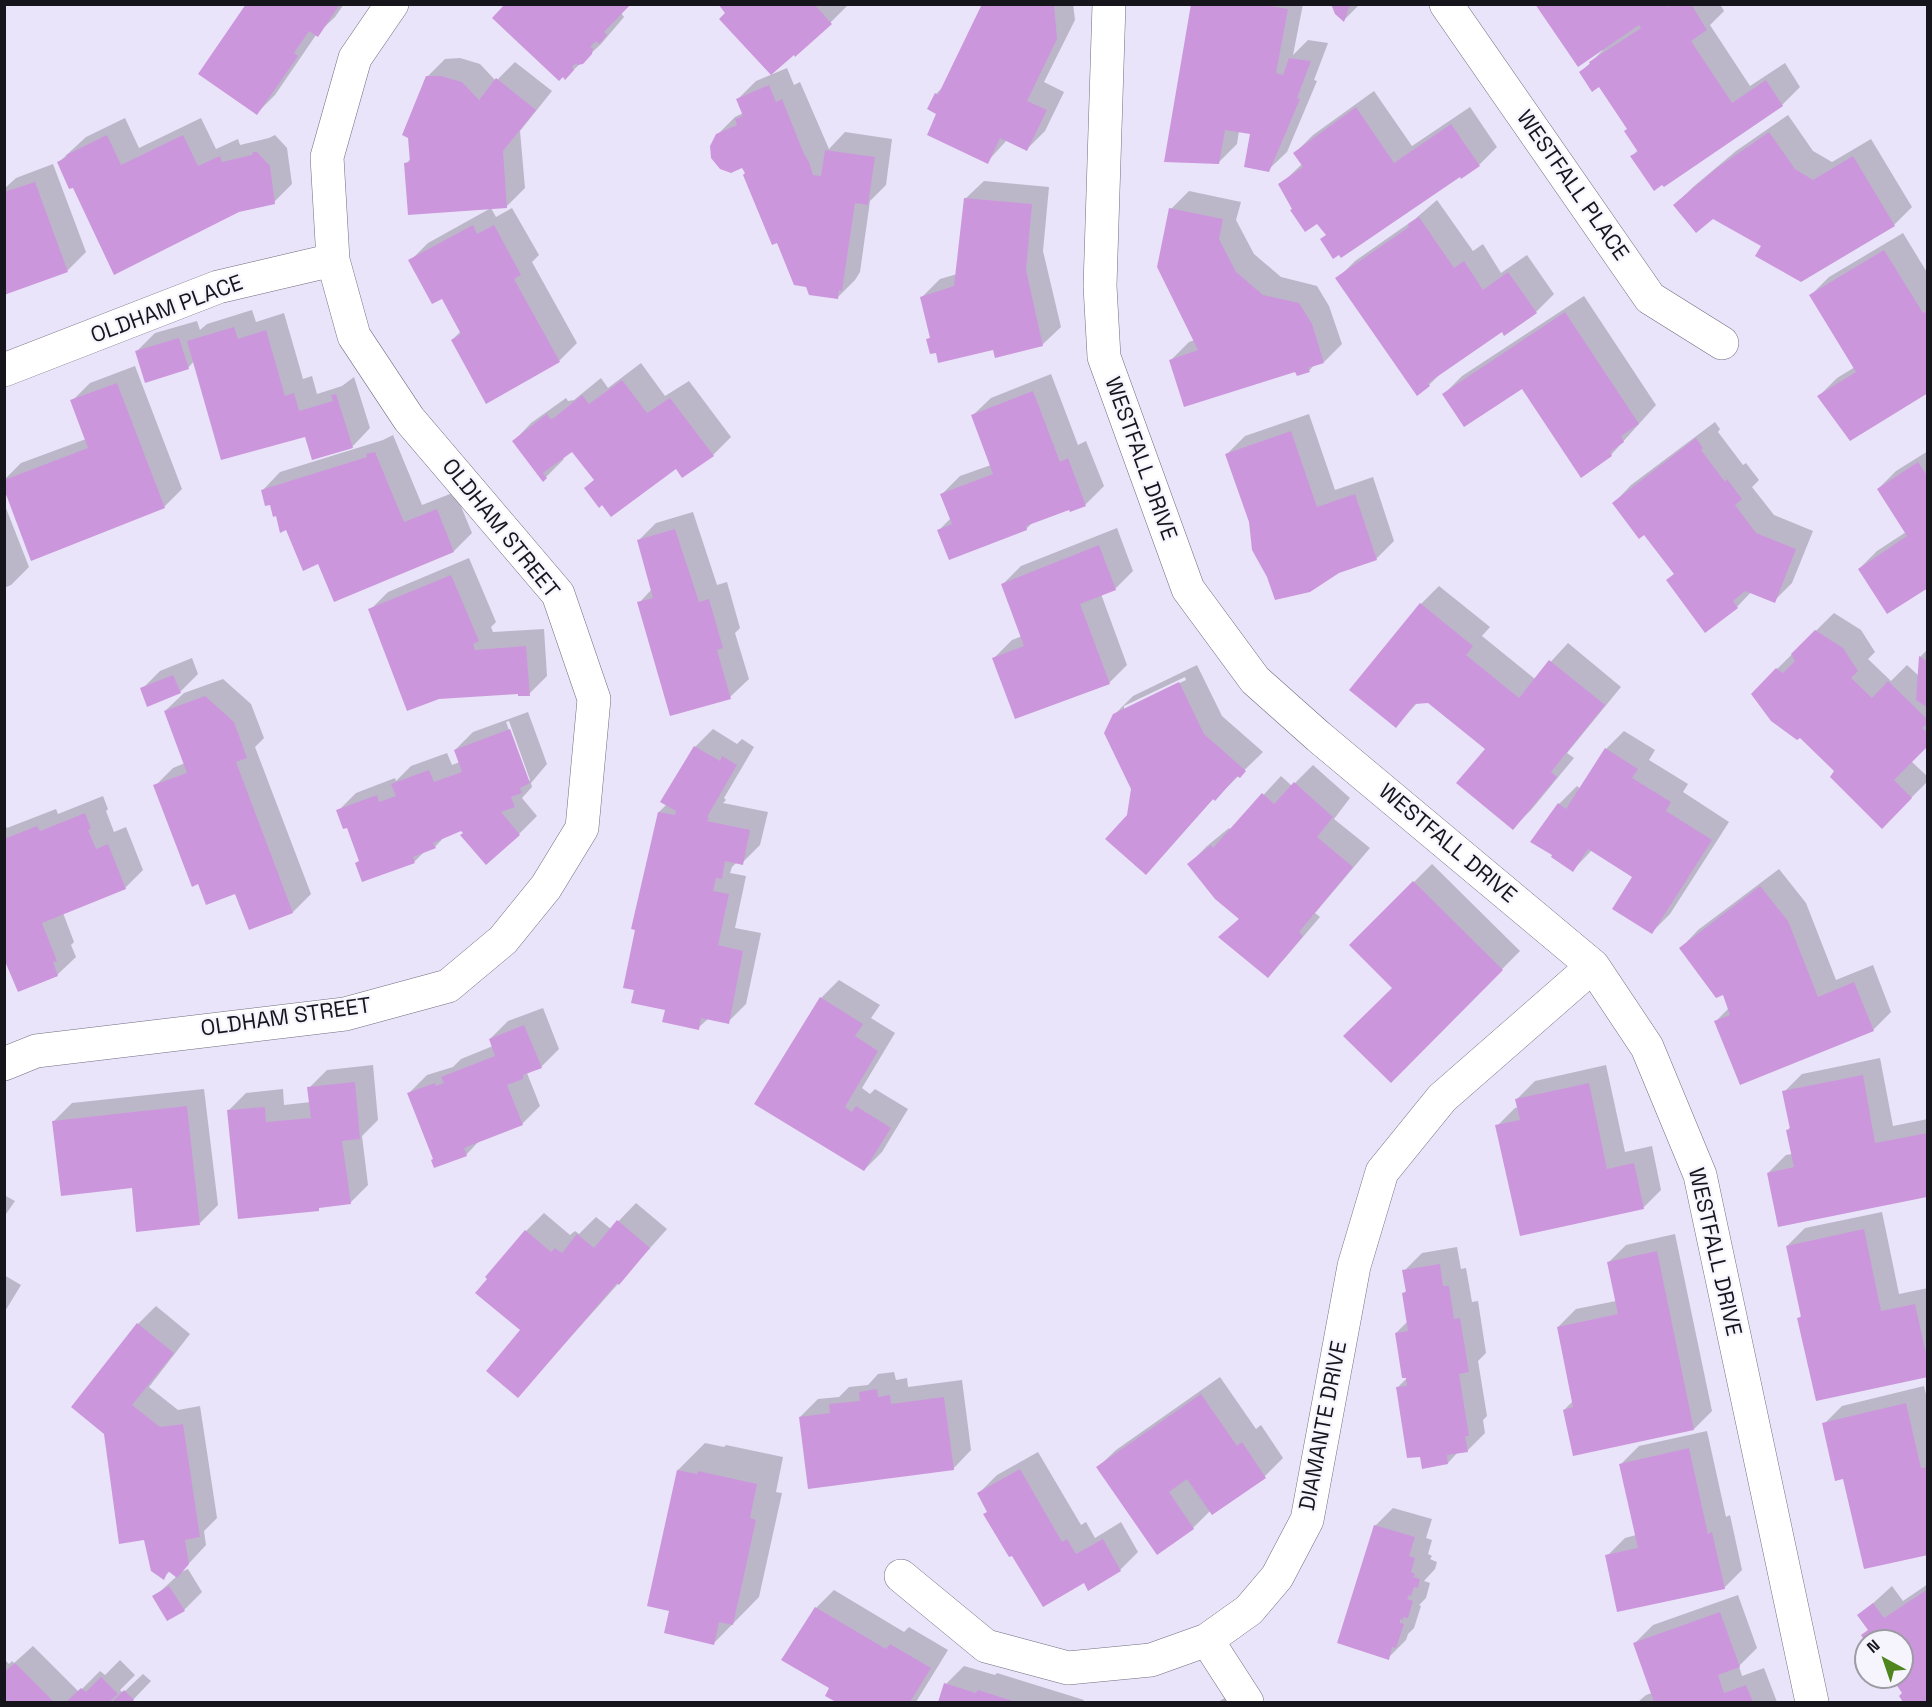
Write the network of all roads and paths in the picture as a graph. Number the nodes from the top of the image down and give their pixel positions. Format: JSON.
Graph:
{"nodes":[{"id":1,"x":393,"y":4,"type":"edge"},
{"id":2,"x":1109,"y":4,"type":"edge"},
{"id":3,"x":1446,"y":4,"type":"edge"},
{"id":4,"x":333,"y":260,"type":"junction"},
{"id":5,"x":1722,"y":344,"type":"dead end"},
{"id":6,"x":4,"y":370,"type":"edge"},
{"id":7,"x":1593,"y":966,"type":"junction"},
{"id":8,"x":4,"y":1064,"type":"edge"},
{"id":9,"x":902,"y":1576,"type":"dead end"},
{"id":10,"x":1207,"y":1641,"type":"junction"},
{"id":11,"x":1247,"y":1702,"type":"edge"},
{"id":12,"x":1812,"y":1702,"type":"edge"}],
"edges":[{"from":1,"to":4,"type":"street","name":"OLDHAM STREET"},
{"from":2,"to":7,"type":"street","name":"WESTFALL DRIVE"},
{"from":3,"to":5,"type":"street","name":"WESTFALL PLACE"},
{"from":4,"to":6,"type":"street","name":"OLDHAM PLACE"},
{"from":4,"to":8,"type":"street","name":"OLDHAM STREET"},
{"from":7,"to":10,"type":"street","name":"DIAMANTE DRIVE"},
{"from":7,"to":12,"type":"street","name":"WESTFALL DRIVE"},
{"from":9,"to":10,"type":"street","name":"DIAMANTE DRIVE"},
{"from":10,"to":11,"type":"street"}]}
